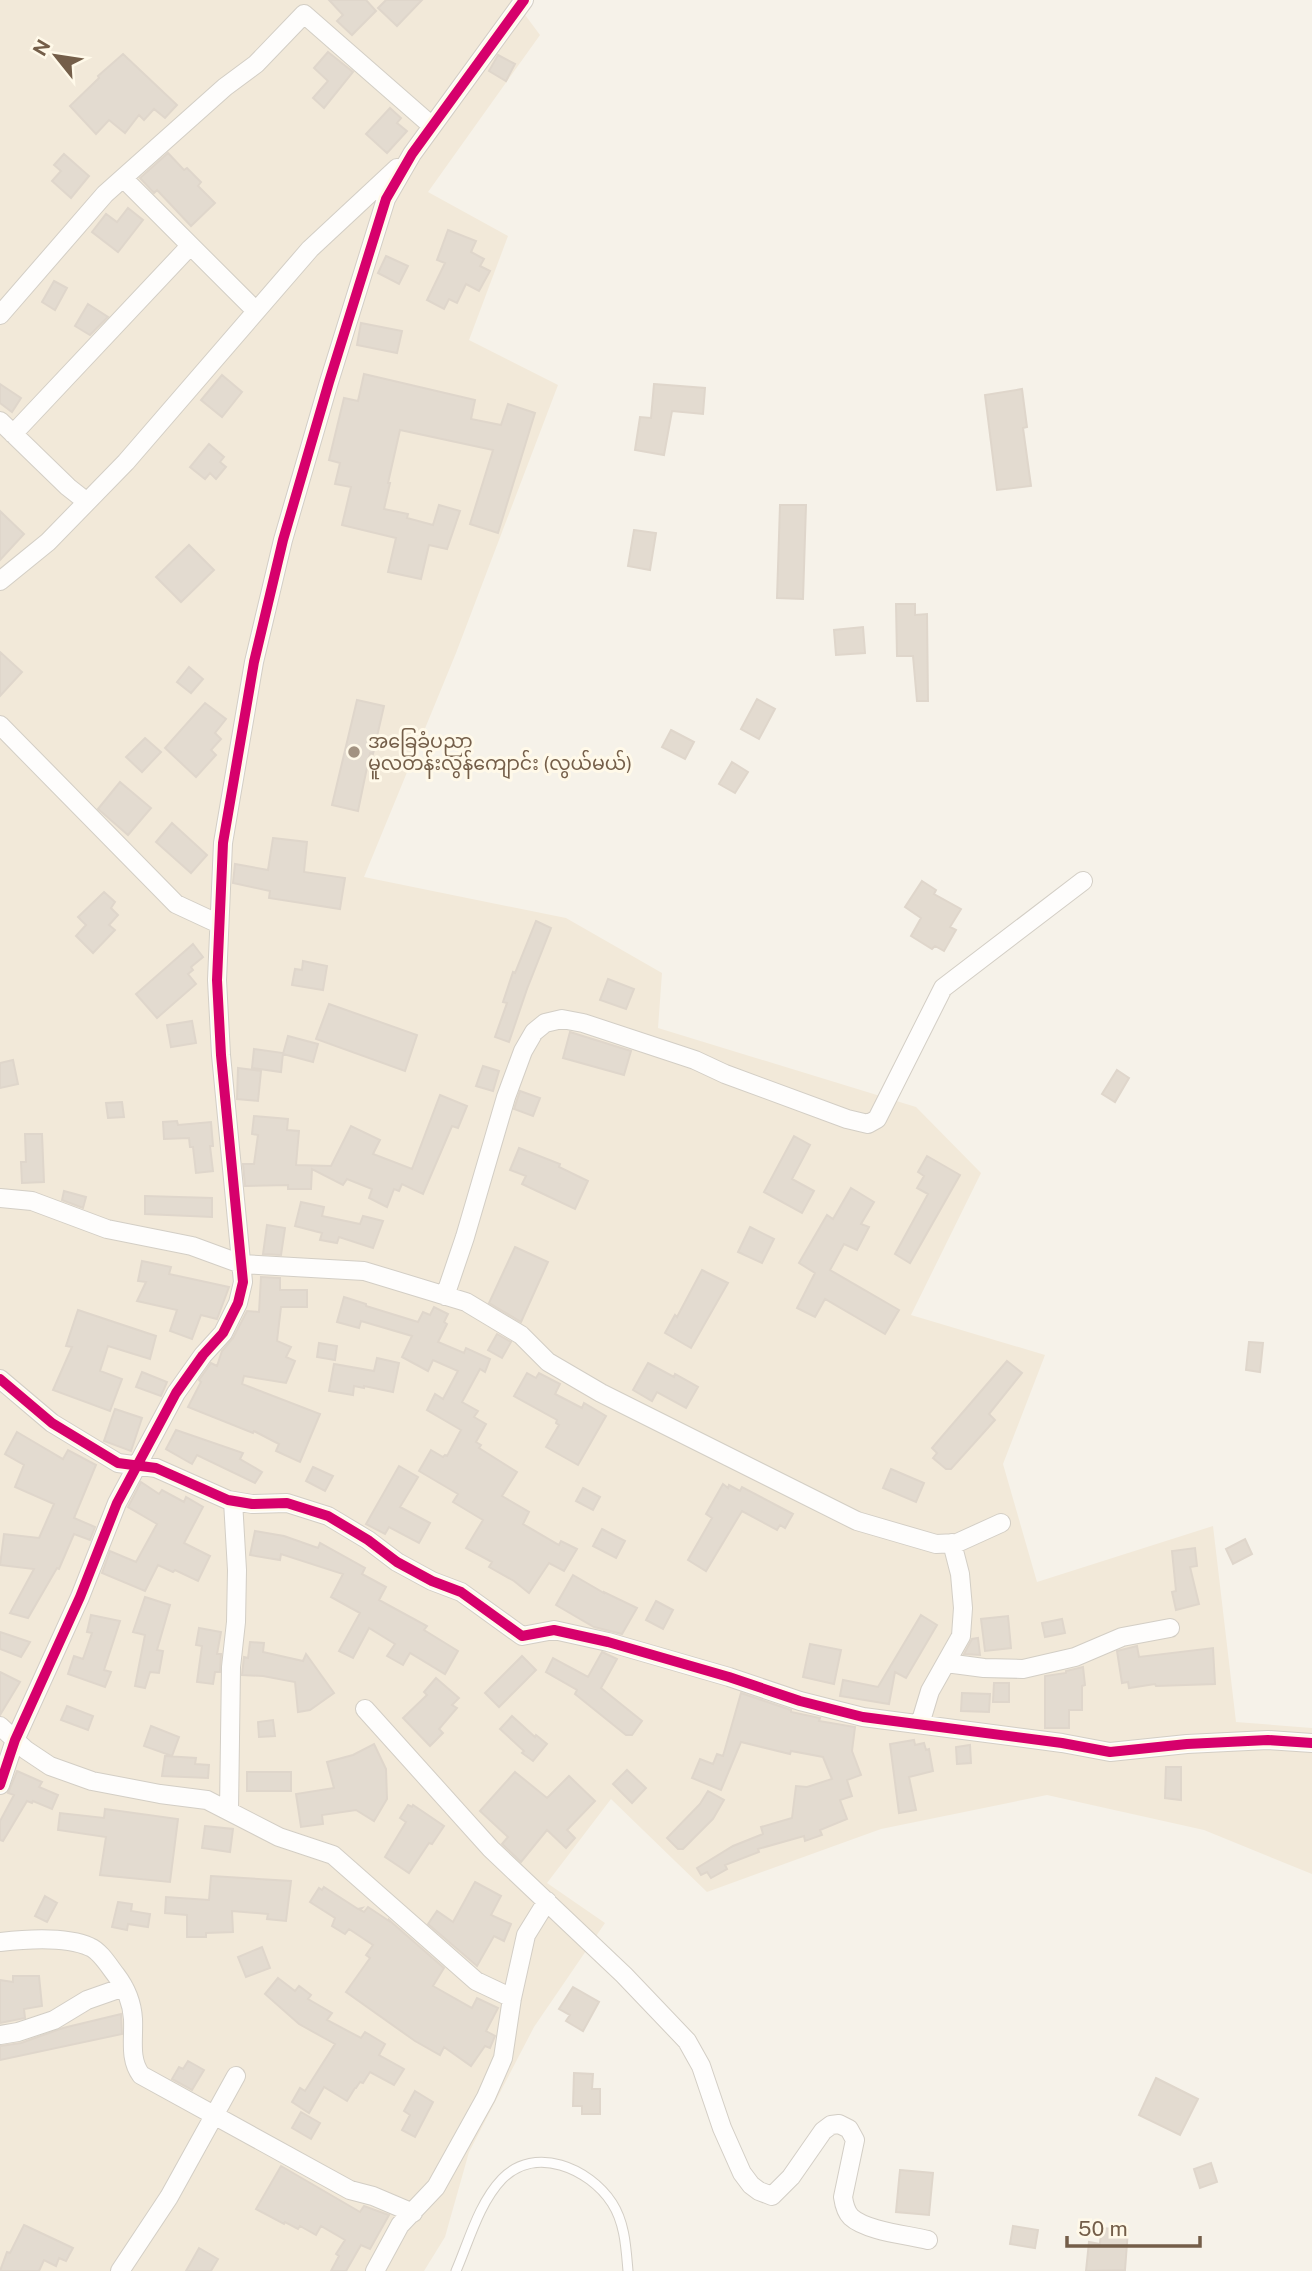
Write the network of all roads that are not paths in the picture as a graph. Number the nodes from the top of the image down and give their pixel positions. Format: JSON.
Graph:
{"nodes":[{"id":1,"x":524,"y":0,"type":"edge"},
{"id":2,"x":432,"y":126,"type":"junction"},
{"id":3,"x":412,"y":154,"type":"junction"},
{"id":4,"x":123,"y":178,"type":"junction"},
{"id":5,"x":353,"y":209,"type":"junction"},
{"id":6,"x":379,"y":224,"type":"junction"},
{"id":7,"x":190,"y":246,"type":"junction"},
{"id":8,"x":256,"y":311,"type":"junction"},
{"id":9,"x":0,"y":315,"type":"edge"},
{"id":10,"x":0,"y":421,"type":"edge"},
{"id":11,"x":13,"y":434,"type":"junction"},
{"id":12,"x":87,"y":502,"type":"junction"},
{"id":13,"x":0,"y":581,"type":"edge"},
{"id":14,"x":0,"y":725,"type":"edge"},
{"id":15,"x":1083,"y":881,"type":"dead end"},
{"id":16,"x":219,"y":924,"type":"junction"},
{"id":17,"x":0,"y":1198,"type":"edge"},
{"id":18,"x":241,"y":1264,"type":"junction"},
{"id":19,"x":444,"y":1296,"type":"junction"},
{"id":20,"x":0,"y":1379,"type":"edge"},
{"id":21,"x":138,"y":1465,"type":"junction"},
{"id":22,"x":233,"y":1501,"type":"junction"},
{"id":23,"x":1001,"y":1523,"type":"dead end"},
{"id":24,"x":952,"y":1544,"type":"junction"},
{"id":25,"x":1170,"y":1628,"type":"dead end"},
{"id":26,"x":946,"y":1663,"type":"junction"},
{"id":27,"x":365,"y":1709,"type":"dead end"},
{"id":28,"x":920,"y":1724,"type":"junction"},
{"id":29,"x":0,"y":1726,"type":"edge"},
{"id":30,"x":15,"y":1740,"type":"junction"},
{"id":31,"x":1312,"y":1743,"type":"edge"},
{"id":32,"x":0,"y":1785,"type":"edge"},
{"id":33,"x":229,"y":1810,"type":"junction"},
{"id":34,"x":547,"y":1901,"type":"junction"},
{"id":35,"x":0,"y":1942,"type":"edge"},
{"id":36,"x":124,"y":1987,"type":"junction"},
{"id":37,"x":512,"y":1998,"type":"junction"},
{"id":38,"x":0,"y":2035,"type":"edge"},
{"id":39,"x":236,"y":2076,"type":"dead end"},
{"id":40,"x":213,"y":2116,"type":"junction"},
{"id":41,"x":413,"y":2213,"type":"junction"},
{"id":42,"x":928,"y":2240,"type":"dead end"},
{"id":43,"x":120,"y":2271,"type":"edge"},
{"id":44,"x":375,"y":2271,"type":"edge"},
{"id":45,"x":456,"y":2271,"type":"edge"},
{"id":46,"x":628,"y":2271,"type":"edge"}],
"edges":[{"from":1,"to":2,"type":"street"},
{"from":2,"to":3,"type":"street"},
{"from":2,"to":4,"type":"street"},
{"from":3,"to":5,"type":"street"},
{"from":3,"to":6,"type":"street"},
{"from":4,"to":7,"type":"street"},
{"from":4,"to":9,"type":"street"},
{"from":5,"to":6,"type":"street"},
{"from":5,"to":8,"type":"street"},
{"from":6,"to":16,"type":"street"},
{"from":7,"to":8,"type":"street"},
{"from":7,"to":11,"type":"street"},
{"from":8,"to":12,"type":"street"},
{"from":10,"to":11,"type":"street"},
{"from":11,"to":12,"type":"street"},
{"from":12,"to":13,"type":"street"},
{"from":14,"to":16,"type":"street"},
{"from":15,"to":19,"type":"street"},
{"from":16,"to":18,"type":"street"},
{"from":17,"to":18,"type":"street"},
{"from":18,"to":19,"type":"street"},
{"from":18,"to":21,"type":"street"},
{"from":19,"to":24,"type":"street"},
{"from":20,"to":21,"type":"street"},
{"from":21,"to":22,"type":"street"},
{"from":21,"to":30,"type":"street"},
{"from":22,"to":28,"type":"street"},
{"from":22,"to":33,"type":"street"},
{"from":23,"to":24,"type":"street"},
{"from":24,"to":26,"type":"street"},
{"from":25,"to":26,"type":"street"},
{"from":26,"to":28,"type":"street"},
{"from":27,"to":34,"type":"street"},
{"from":28,"to":31,"type":"street"},
{"from":29,"to":30,"type":"street"},
{"from":30,"to":32,"type":"street"},
{"from":30,"to":33,"type":"street"},
{"from":33,"to":37,"type":"street"},
{"from":34,"to":37,"type":"street"},
{"from":34,"to":42,"type":"street"},
{"from":35,"to":36,"type":"street"},
{"from":36,"to":38,"type":"street"},
{"from":36,"to":40,"type":"street"},
{"from":37,"to":41,"type":"street"},
{"from":39,"to":40,"type":"street"},
{"from":40,"to":41,"type":"street"},
{"from":40,"to":43,"type":"street"},
{"from":41,"to":44,"type":"street"},
{"from":45,"to":46,"type":"lane"}]}
